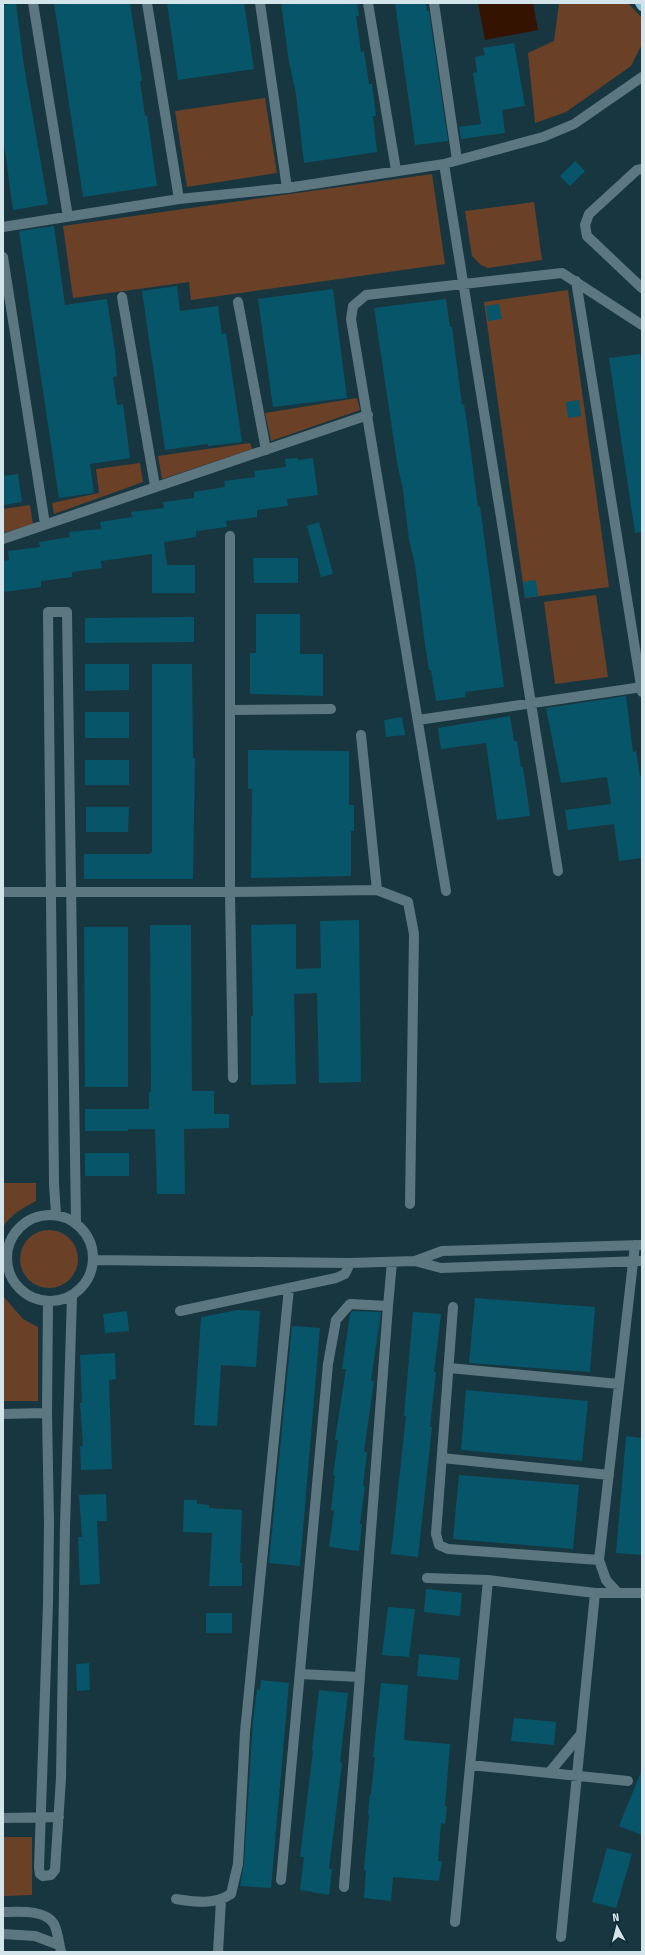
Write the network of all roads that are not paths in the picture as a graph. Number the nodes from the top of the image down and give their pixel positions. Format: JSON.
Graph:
{"nodes":[{"id":1,"x":33,"y":3,"type":"edge"},
{"id":2,"x":146,"y":3,"type":"edge"},
{"id":3,"x":260,"y":3,"type":"edge"},
{"id":4,"x":368,"y":3,"type":"edge"},
{"id":5,"x":434,"y":3,"type":"edge"},
{"id":6,"x":640,"y":3,"type":"edge"},
{"id":7,"x":642,"y":6,"type":"edge"},
{"id":8,"x":642,"y":77,"type":"edge"},
{"id":9,"x":457,"y":160,"type":"junction"},
{"id":10,"x":444,"y":164,"type":"junction"},
{"id":11,"x":642,"y":169,"type":"edge"},
{"id":12,"x":396,"y":170,"type":"junction"},
{"id":13,"x":287,"y":188,"type":"junction"},
{"id":14,"x":179,"y":199,"type":"junction"},
{"id":15,"x":68,"y":217,"type":"junction"},
{"id":16,"x":3,"y":227,"type":"edge"},
{"id":17,"x":3,"y":257,"type":"edge"},
{"id":18,"x":576,"y":281,"type":"junction"},
{"id":19,"x":464,"y":284,"type":"junction"},
{"id":20,"x":642,"y":288,"type":"edge"},
{"id":21,"x":122,"y":297,"type":"dead end"},
{"id":22,"x":238,"y":302,"type":"dead end"},
{"id":23,"x":642,"y":325,"type":"edge"},
{"id":24,"x":368,"y":415,"type":"junction"},
{"id":25,"x":266,"y":450,"type":"junction"},
{"id":26,"x":155,"y":486,"type":"junction"},
{"id":27,"x":46,"y":524,"type":"junction"},
{"id":28,"x":230,"y":536,"type":"dead end"},
{"id":29,"x":3,"y":539,"type":"edge"},
{"id":30,"x":642,"y":689,"type":"edge"},
{"id":31,"x":530,"y":704,"type":"junction"},
{"id":32,"x":331,"y":709,"type":"dead end"},
{"id":33,"x":230,"y":710,"type":"junction"},
{"id":34,"x":418,"y":720,"type":"junction"},
{"id":35,"x":361,"y":735,"type":"dead end"},
{"id":36,"x":558,"y":871,"type":"dead end"},
{"id":37,"x":377,"y":890,"type":"junction"},
{"id":38,"x":446,"y":890,"type":"dead end"},
{"id":39,"x":3,"y":892,"type":"edge"},
{"id":40,"x":51,"y":892,"type":"junction"},
{"id":41,"x":70,"y":892,"type":"junction"},
{"id":42,"x":230,"y":892,"type":"junction"},
{"id":43,"x":233,"y":1078,"type":"dead end"},
{"id":44,"x":410,"y":1204,"type":"dead end"},
{"id":45,"x":56,"y":1214,"type":"junction"},
{"id":46,"x":76,"y":1222,"type":"junction"},
{"id":47,"x":639,"y":1245,"type":"edge"},
{"id":48,"x":5,"y":1249,"type":"edge"},
{"id":49,"x":94,"y":1260,"type":"junction"},
{"id":50,"x":415,"y":1261,"type":"junction"},
{"id":51,"x":638,"y":1261,"type":"edge"},
{"id":52,"x":392,"y":1262,"type":"junction"},
{"id":53,"x":350,"y":1263,"type":"junction"},
{"id":54,"x":5,"y":1270,"type":"edge"},
{"id":55,"x":289,"y":1288,"type":"junction"},
{"id":56,"x":72,"y":1296,"type":"junction"},
{"id":57,"x":48,"y":1302,"type":"junction"},
{"id":58,"x":388,"y":1306,"type":"junction"},
{"id":59,"x":453,"y":1307,"type":"dead end"},
{"id":60,"x":180,"y":1311,"type":"dead end"},
{"id":61,"x":449,"y":1368,"type":"junction"},
{"id":62,"x":619,"y":1384,"type":"junction"},
{"id":63,"x":46,"y":1413,"type":"junction"},
{"id":64,"x":3,"y":1414,"type":"edge"},
{"id":65,"x":442,"y":1458,"type":"junction"},
{"id":66,"x":609,"y":1476,"type":"junction"},
{"id":67,"x":598,"y":1560,"type":"junction"},
{"id":68,"x":427,"y":1578,"type":"dead end"},
{"id":69,"x":488,"y":1580,"type":"junction"},
{"id":70,"x":617,"y":1592,"type":"junction"},
{"id":71,"x":642,"y":1592,"type":"edge"},
{"id":72,"x":595,"y":1593,"type":"junction"},
{"id":73,"x":300,"y":1674,"type":"junction"},
{"id":74,"x":360,"y":1677,"type":"junction"},
{"id":75,"x":581,"y":1734,"type":"junction"},
{"id":76,"x":470,"y":1765,"type":"junction"},
{"id":77,"x":549,"y":1773,"type":"junction"},
{"id":78,"x":577,"y":1776,"type":"junction"},
{"id":79,"x":628,"y":1781,"type":"dead end"},
{"id":80,"x":59,"y":1817,"type":"junction"},
{"id":81,"x":3,"y":1818,"type":"edge"},
{"id":82,"x":41,"y":1818,"type":"junction"},
{"id":83,"x":281,"y":1880,"type":"dead end"},
{"id":84,"x":344,"y":1887,"type":"dead end"},
{"id":85,"x":176,"y":1899,"type":"dead end"},
{"id":86,"x":221,"y":1900,"type":"junction"},
{"id":87,"x":3,"y":1912,"type":"edge"},
{"id":88,"x":455,"y":1922,"type":"dead end"},
{"id":89,"x":3,"y":1934,"type":"edge"},
{"id":90,"x":561,"y":1937,"type":"dead end"},
{"id":91,"x":60,"y":1948,"type":"edge"},
{"id":92,"x":218,"y":1952,"type":"edge"}],
"edges":[{"from":1,"to":15,"type":"street"},
{"from":2,"to":14,"type":"street"},
{"from":3,"to":13,"type":"street"},
{"from":4,"to":12,"type":"street"},
{"from":5,"to":9,"type":"street"},
{"from":6,"to":7,"type":"main road"},
{"from":8,"to":9,"type":"street"},
{"from":9,"to":10,"type":"street"},
{"from":10,"to":12,"type":"street"},
{"from":10,"to":19,"type":"street"},
{"from":11,"to":20,"type":"street"},
{"from":12,"to":13,"type":"street"},
{"from":13,"to":14,"type":"street"},
{"from":14,"to":15,"type":"street"},
{"from":15,"to":16,"type":"street"},
{"from":17,"to":27,"type":"street"},
{"from":18,"to":19,"type":"street"},
{"from":18,"to":23,"type":"street"},
{"from":18,"to":30,"type":"street"},
{"from":19,"to":24,"type":"street"},
{"from":19,"to":31,"type":"street"},
{"from":21,"to":26,"type":"street"},
{"from":22,"to":25,"type":"street"},
{"from":24,"to":25,"type":"street"},
{"from":24,"to":34,"type":"street"},
{"from":25,"to":26,"type":"street"},
{"from":26,"to":27,"type":"street"},
{"from":27,"to":29,"type":"street"},
{"from":28,"to":33,"type":"street"},
{"from":30,"to":31,"type":"street"},
{"from":31,"to":34,"type":"street"},
{"from":31,"to":36,"type":"street"},
{"from":32,"to":33,"type":"street"},
{"from":33,"to":42,"type":"street"},
{"from":34,"to":38,"type":"street"},
{"from":35,"to":37,"type":"street"},
{"from":37,"to":42,"type":"street"},
{"from":37,"to":44,"type":"street"},
{"from":39,"to":40,"type":"street"},
{"from":40,"to":41,"type":"street"},
{"from":40,"to":41,"type":"street"},
{"from":40,"to":45,"type":"street"},
{"from":41,"to":42,"type":"street"},
{"from":41,"to":46,"type":"street"},
{"from":42,"to":43,"type":"street"},
{"from":45,"to":46,"type":"street"},
{"from":45,"to":48,"type":"street"},
{"from":46,"to":49,"type":"street"},
{"from":47,"to":50,"type":"street"},
{"from":47,"to":51,"type":"street"},
{"from":48,"to":54,"type":"street"},
{"from":49,"to":53,"type":"street"},
{"from":49,"to":56,"type":"street"},
{"from":50,"to":51,"type":"street"},
{"from":50,"to":52,"type":"street"},
{"from":51,"to":62,"type":"street"},
{"from":52,"to":53,"type":"street"},
{"from":52,"to":58,"type":"street"},
{"from":53,"to":55,"type":"street"},
{"from":54,"to":57,"type":"street"},
{"from":55,"to":60,"type":"street"},
{"from":55,"to":86,"type":"street"},
{"from":56,"to":57,"type":"street"},
{"from":56,"to":80,"type":"street"},
{"from":57,"to":63,"type":"street"},
{"from":58,"to":73,"type":"street"},
{"from":58,"to":74,"type":"street"},
{"from":59,"to":61,"type":"street"},
{"from":61,"to":62,"type":"street"},
{"from":61,"to":65,"type":"street"},
{"from":62,"to":66,"type":"street"},
{"from":63,"to":64,"type":"street"},
{"from":63,"to":82,"type":"street"},
{"from":65,"to":66,"type":"street"},
{"from":65,"to":67,"type":"street"},
{"from":66,"to":67,"type":"street"},
{"from":67,"to":70,"type":"street"},
{"from":68,"to":69,"type":"street"},
{"from":69,"to":72,"type":"street"},
{"from":69,"to":76,"type":"street"},
{"from":70,"to":71,"type":"street"},
{"from":70,"to":72,"type":"street"},
{"from":72,"to":75,"type":"street"},
{"from":73,"to":74,"type":"street"},
{"from":73,"to":83,"type":"street"},
{"from":74,"to":84,"type":"street"},
{"from":75,"to":77,"type":"street"},
{"from":75,"to":78,"type":"street"},
{"from":76,"to":77,"type":"street"},
{"from":76,"to":88,"type":"street"},
{"from":77,"to":78,"type":"street"},
{"from":78,"to":79,"type":"street"},
{"from":78,"to":90,"type":"street"},
{"from":80,"to":82,"type":"street"},
{"from":80,"to":82,"type":"street"},
{"from":81,"to":82,"type":"street"},
{"from":85,"to":86,"type":"street"},
{"from":86,"to":92,"type":"street"},
{"from":87,"to":91,"type":"street"},
{"from":89,"to":91,"type":"street"}]}
